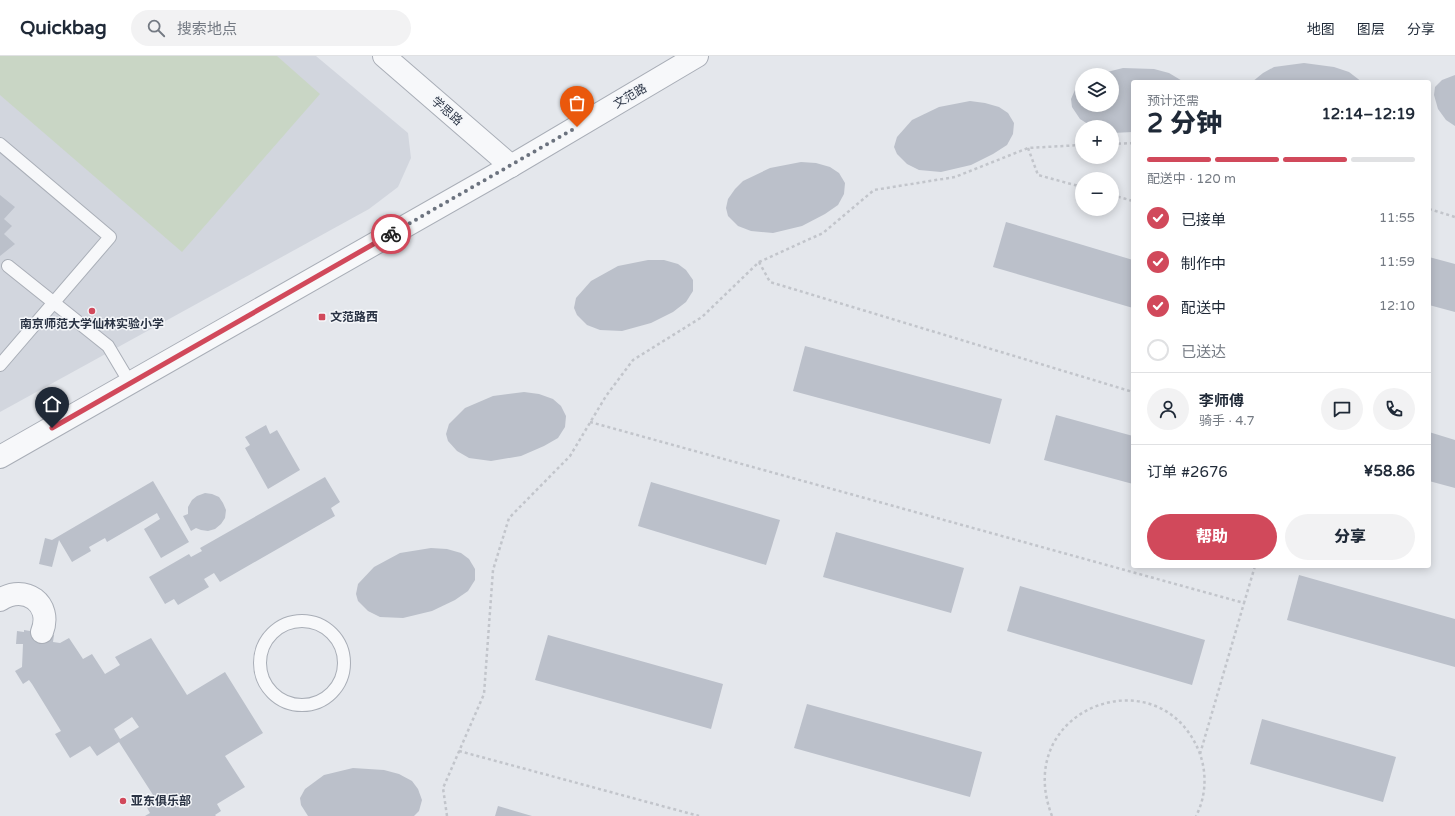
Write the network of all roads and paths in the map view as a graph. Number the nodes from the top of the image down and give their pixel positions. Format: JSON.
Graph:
{"nodes":[{"id":1,"x":384,"y":56,"type":"edge"},
{"id":2,"x":697,"y":56,"type":"edge"},
{"id":3,"x":1131,"y":143,"type":"edge"},
{"id":4,"x":0,"y":144,"type":"edge"},
{"id":5,"x":1119,"y":144,"type":"edge"},
{"id":6,"x":1075,"y":145,"type":"edge"},
{"id":7,"x":1028,"y":148,"type":"junction"},
{"id":8,"x":511,"y":166,"type":"junction"},
{"id":9,"x":1075,"y":185,"type":"edge"},
{"id":10,"x":1119,"y":197,"type":"edge"},
{"id":11,"x":1131,"y":200,"type":"edge"},
{"id":12,"x":1431,"y":210,"type":"edge"},
{"id":13,"x":1455,"y":217,"type":"edge"},
{"id":14,"x":759,"y":262,"type":"junction"},
{"id":15,"x":8,"y":266,"type":"dead end"},
{"id":16,"x":54,"y":302,"type":"junction"},
{"id":17,"x":0,"y":365,"type":"edge"},
{"id":18,"x":130,"y":383,"type":"junction"},
{"id":19,"x":1131,"y":391,"type":"edge"},
{"id":20,"x":590,"y":422,"type":"junction"},
{"id":21,"x":0,"y":458,"type":"edge"},
{"id":22,"x":1254,"y":568,"type":"edge"},
{"id":23,"x":0,"y":600,"type":"edge"},
{"id":24,"x":1244,"y":603,"type":"junction"},
{"id":25,"x":42,"y":632,"type":"dead end"},
{"id":26,"x":343,"y":672,"type":"joint"},
{"id":27,"x":459,"y":751,"type":"junction"},
{"id":28,"x":1200,"y":755,"type":"junction"},
{"id":29,"x":447,"y":816,"type":"edge"},
{"id":30,"x":699,"y":816,"type":"edge"},
{"id":31,"x":1052,"y":816,"type":"edge"},
{"id":32,"x":1196,"y":816,"type":"edge"}],
"edges":[{"from":1,"to":8,"type":"street","name":"学思路"},
{"from":2,"to":8,"type":"street","name":"文范路"},
{"from":3,"to":5,"type":"path"},
{"from":4,"to":16,"type":"lane"},
{"from":6,"to":7,"type":"path"},
{"from":7,"to":9,"type":"path"},
{"from":7,"to":14,"type":"path"},
{"from":8,"to":18,"type":"street","name":"文范路"},
{"from":10,"to":11,"type":"path"},
{"from":12,"to":13,"type":"path"},
{"from":14,"to":19,"type":"path"},
{"from":14,"to":20,"type":"path"},
{"from":15,"to":16,"type":"lane"},
{"from":16,"to":17,"type":"lane"},
{"from":16,"to":18,"type":"lane"},
{"from":18,"to":21,"type":"street","name":"文范路"},
{"from":20,"to":24,"type":"path"},
{"from":20,"to":27,"type":"path"},
{"from":22,"to":24,"type":"path"},
{"from":23,"to":25,"type":"street"},
{"from":24,"to":28,"type":"path"},
{"from":26,"to":26,"type":"lane"},
{"from":27,"to":29,"type":"path"},
{"from":27,"to":30,"type":"path"},
{"from":28,"to":31,"type":"path"},
{"from":28,"to":32,"type":"path"}]}
